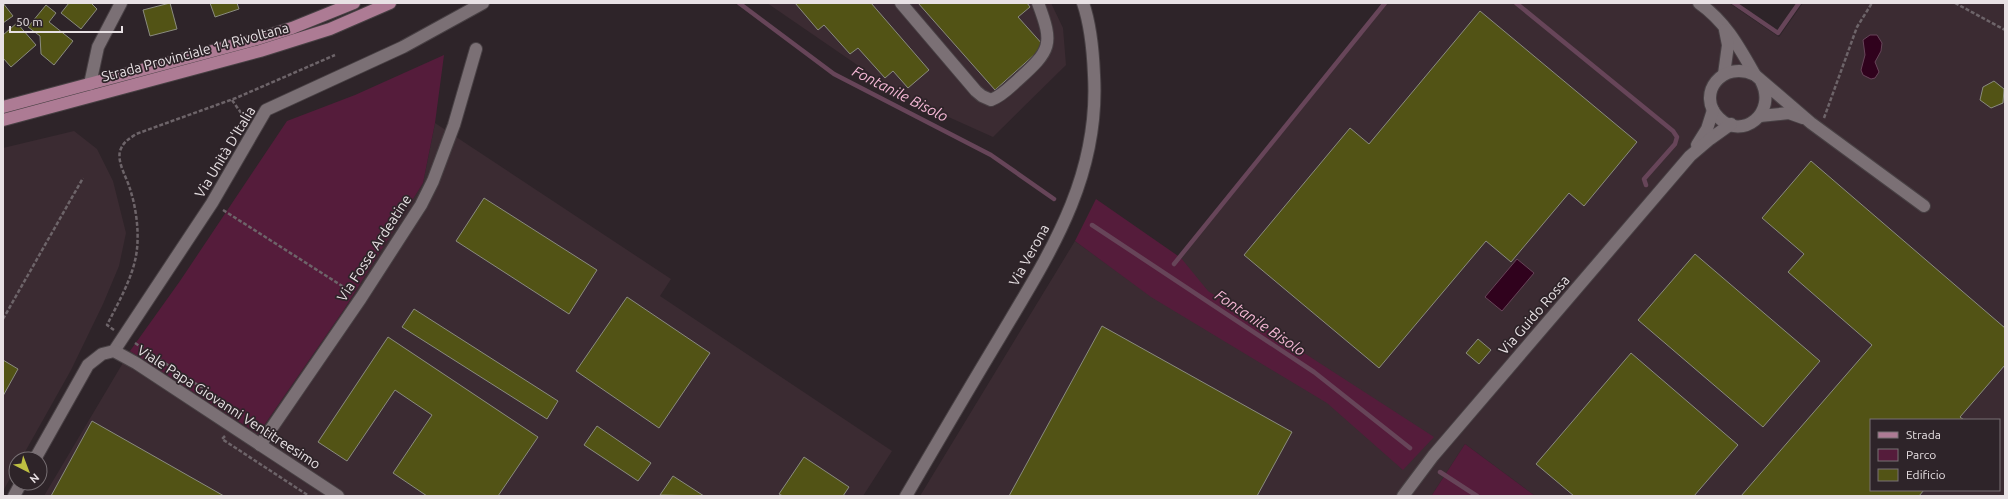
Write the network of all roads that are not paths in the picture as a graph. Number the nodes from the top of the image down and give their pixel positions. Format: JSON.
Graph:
{"nodes":[{"id":1,"x":121,"y":3,"type":"edge"},
{"id":2,"x":354,"y":3,"type":"edge"},
{"id":3,"x":390,"y":3,"type":"edge"},
{"id":4,"x":483,"y":3,"type":"edge"},
{"id":5,"x":901,"y":3,"type":"edge"},
{"id":6,"x":1038,"y":3,"type":"edge"},
{"id":7,"x":1083,"y":3,"type":"edge"},
{"id":8,"x":1698,"y":3,"type":"edge"},
{"id":9,"x":1725,"y":27,"type":"junction"},
{"id":10,"x":476,"y":49,"type":"dead end"},
{"id":11,"x":1724,"y":74,"type":"junction"},
{"id":12,"x":1758,"y":78,"type":"junction"},
{"id":13,"x":90,"y":84,"type":"junction"},
{"id":14,"x":3,"y":107,"type":"edge"},
{"id":15,"x":1713,"y":110,"type":"junction"},
{"id":16,"x":1760,"y":116,"type":"junction"},
{"id":17,"x":3,"y":120,"type":"edge"},
{"id":18,"x":1730,"y":124,"type":"junction"},
{"id":19,"x":1814,"y":125,"type":"junction"},
{"id":20,"x":1690,"y":156,"type":"junction"},
{"id":21,"x":1924,"y":206,"type":"dead end"},
{"id":22,"x":114,"y":351,"type":"junction"},
{"id":23,"x":260,"y":445,"type":"junction"},
{"id":24,"x":40,"y":451,"type":"edge"},
{"id":25,"x":338,"y":496,"type":"edge"},
{"id":26,"x":906,"y":496,"type":"edge"},
{"id":27,"x":1403,"y":496,"type":"edge"}],
"edges":[{"from":1,"to":13,"type":"street"},
{"from":2,"to":13,"type":"main road","name":"Strada Provinciale 14 Rivoltana"},
{"from":3,"to":17,"type":"main road","name":"Strada Provinciale 14 Rivoltana"},
{"from":4,"to":22,"type":"street","name":"Via Unità D'Italia"},
{"from":5,"to":6,"type":"street"},
{"from":7,"to":26,"type":"street","name":"Via Verona"},
{"from":8,"to":9,"type":"street"},
{"from":9,"to":11,"type":"street"},
{"from":9,"to":12,"type":"street"},
{"from":10,"to":23,"type":"street","name":"Via Fosse Ardeatine"},
{"from":11,"to":12,"type":"street"},
{"from":11,"to":15,"type":"street"},
{"from":12,"to":16,"type":"street"},
{"from":12,"to":19,"type":"street"},
{"from":13,"to":14,"type":"main road","name":"Strada Provinciale 14 Rivoltana"},
{"from":15,"to":18,"type":"street"},
{"from":15,"to":20,"type":"street"},
{"from":16,"to":18,"type":"street"},
{"from":16,"to":19,"type":"street"},
{"from":18,"to":20,"type":"street"},
{"from":19,"to":21,"type":"street"},
{"from":20,"to":27,"type":"street","name":"Via Guido Rossa"},
{"from":22,"to":23,"type":"street","name":"Viale Papa Giovanni Ventitreesimo"},
{"from":22,"to":24,"type":"street","name":"Viale Papa Giovanni Ventitreesimo"},
{"from":23,"to":25,"type":"street","name":"Viale Papa Giovanni Ventitreesimo"}]}
